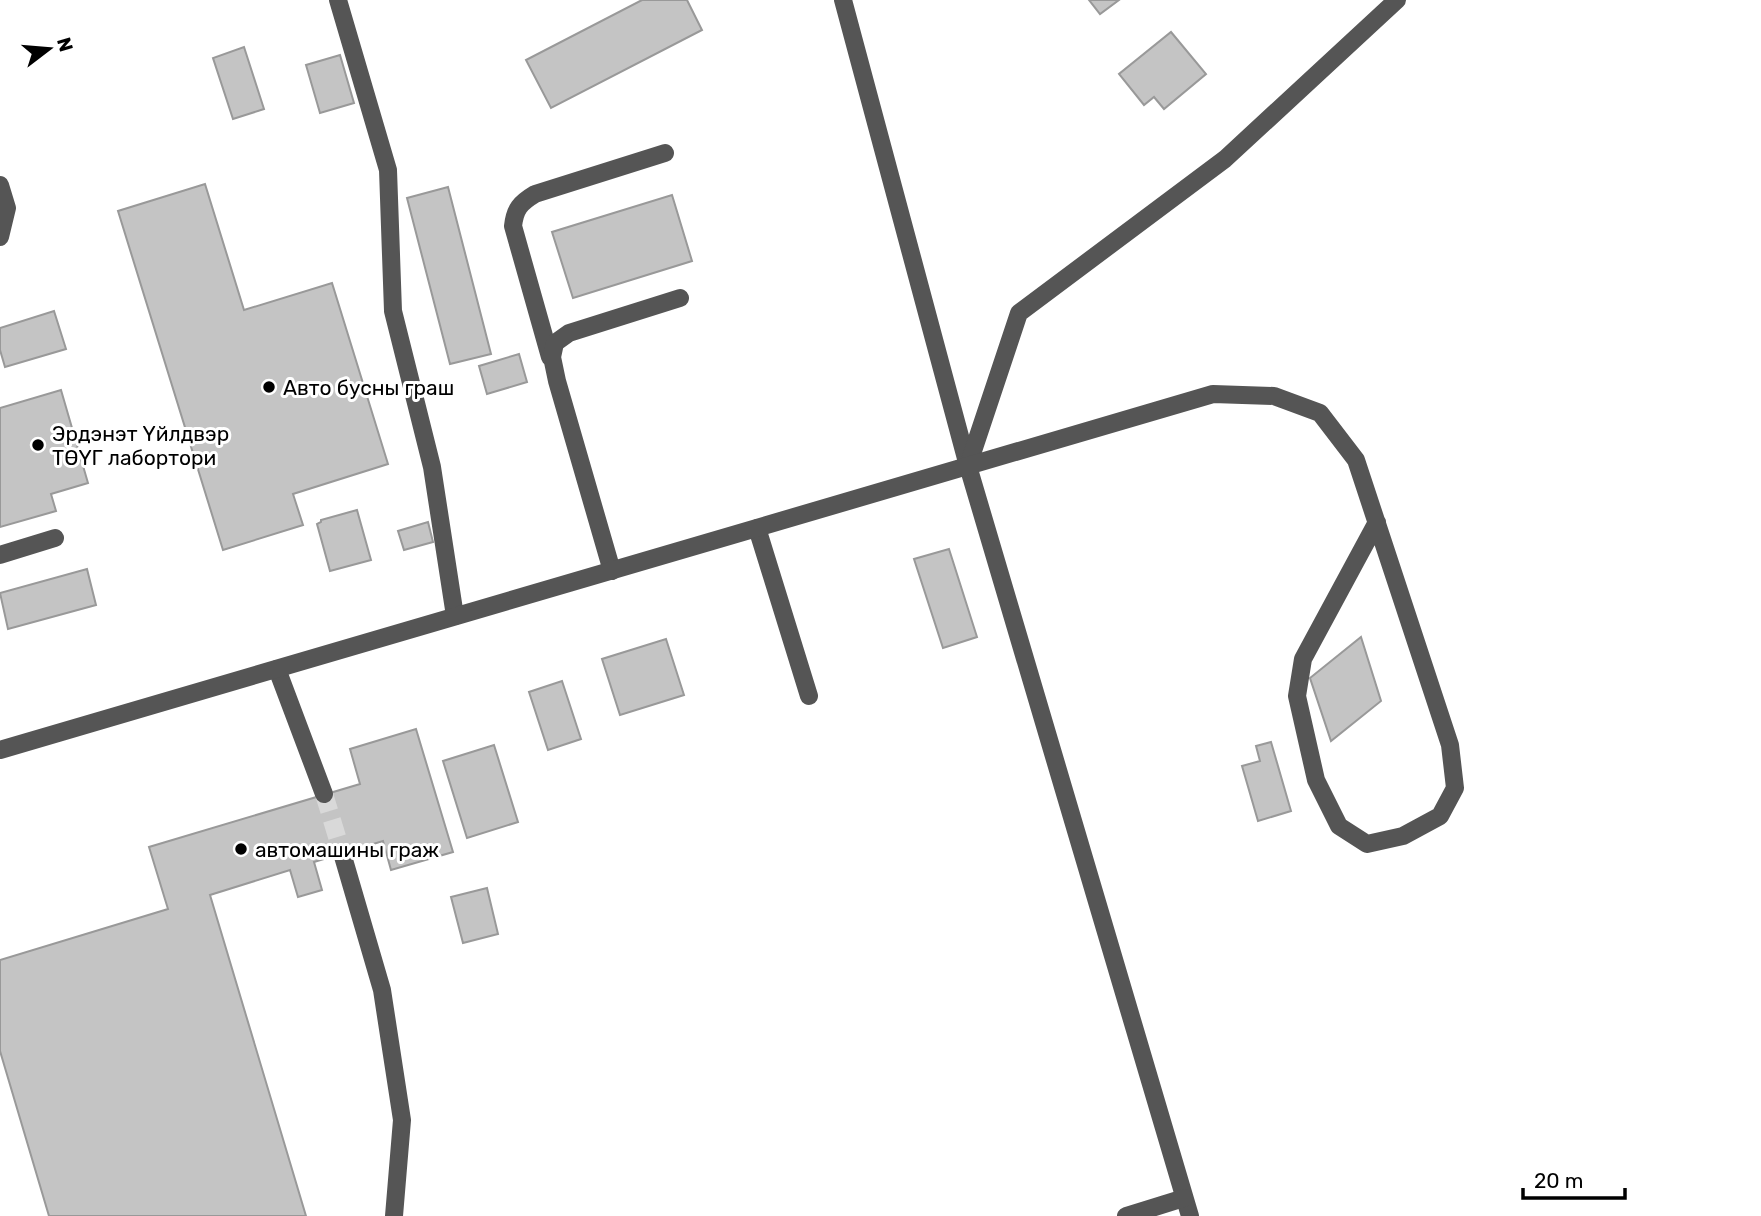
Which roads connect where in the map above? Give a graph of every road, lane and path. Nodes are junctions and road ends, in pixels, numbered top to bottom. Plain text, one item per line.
1 (338, 0) edge
2 (843, 0) edge
3 (1397, 0) edge
4 (665, 153) dead end
5 (0, 185) edge
6 (0, 237) edge
7 (680, 298) dead end
8 (557, 381) junction
9 (968, 466) junction
10 (1377, 522) junction
11 (757, 528) junction
12 (55, 538) dead end
13 (0, 555) edge
14 (612, 571) junction
15 (455, 616) junction
16 (277, 668) junction
17 (809, 696) dead end
18 (0, 750) edge
19 (324, 794) tunnel mouth
20 (342, 853) tunnel mouth
21 (1184, 1198) junction
22 (394, 1216) edge
23 (1126, 1216) edge
24 (1190, 1216) edge

1 - 15 street
2 - 9 street
3 - 9 street
4 - 8 street
5 - 6 street
7 - 8 street
8 - 14 street
9 - 10 street
9 - 11 street
9 - 21 street
10 - 10 street
11 - 14 street
11 - 17 street
12 - 13 street
14 - 15 street
15 - 16 street
16 - 18 street
16 - 19 street
20 - 22 street
21 - 23 street
21 - 24 street

